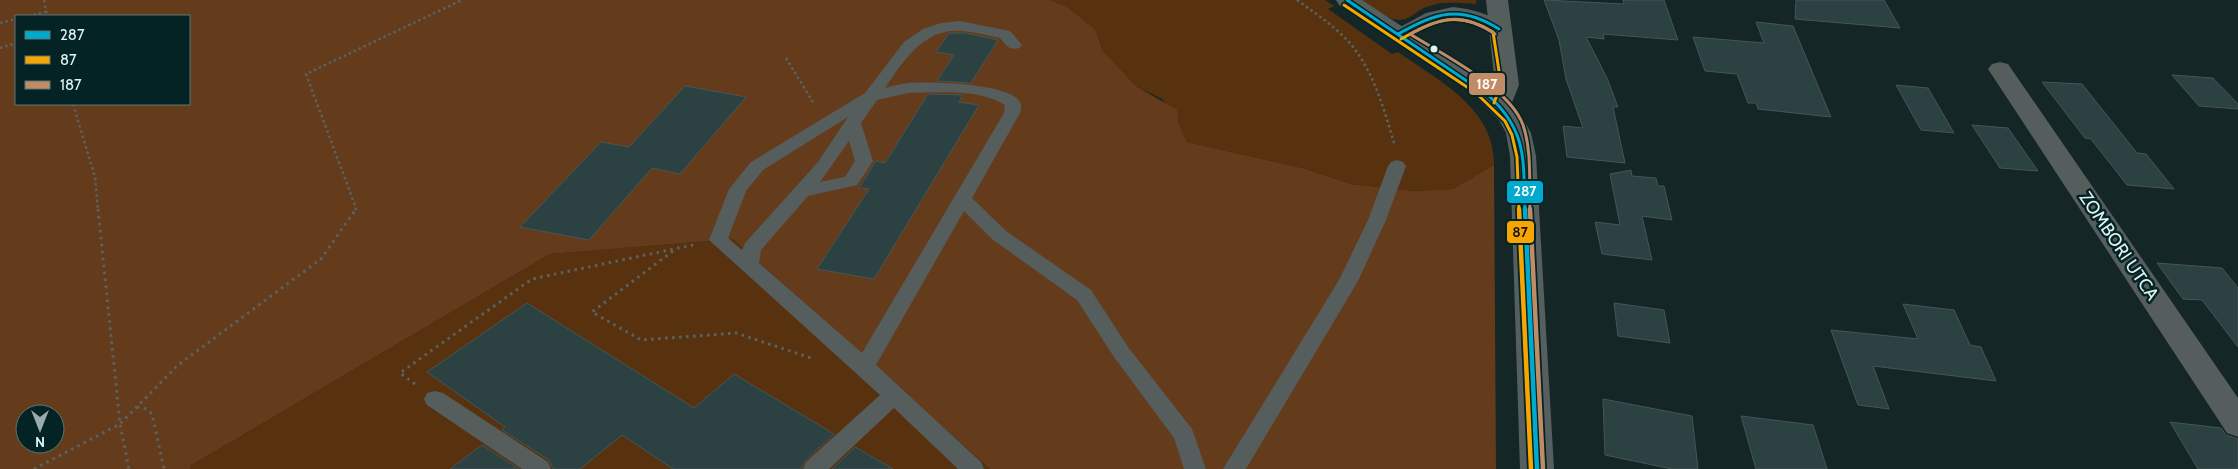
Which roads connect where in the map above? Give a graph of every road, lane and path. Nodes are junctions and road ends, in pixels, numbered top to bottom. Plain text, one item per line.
1 (44, 0) edge
2 (462, 0) edge
3 (1297, 0) edge
4 (1347, 0) edge
5 (1497, 0) edge
6 (45, 12) junction
7 (32, 15) edge
8 (46, 15) edge
9 (15, 19) edge
10 (0, 23) edge
11 (1499, 30) junction
12 (1398, 34) junction
13 (15, 43) edge
14 (1014, 46) dead end
15 (0, 48) edge
16 (786, 58) dead end
17 (2000, 69) dead end
18 (873, 95) junction
19 (73, 105) edge
20 (1500, 106) junction
21 (853, 124) junction
22 (823, 126) junction
23 (1397, 166) joint
24 (802, 191) junction
25 (962, 198) junction
26 (718, 240) junction
27 (675, 249) junction
28 (749, 265) junction
29 (858, 362) junction
30 (894, 395) junction
31 (435, 398) joint
32 (137, 407) junction
33 (120, 424) junction
34 (2238, 424) edge
35 (34, 469) edge
36 (129, 469) edge
37 (164, 469) edge
38 (540, 469) edge
39 (814, 469) edge
40 (973, 469) edge
41 (1195, 469) edge
42 (1234, 469) edge
43 (1536, 469) edge

1 - 6 path
2 - 32 path
3 - 23 path
4 - 12 street
5 - 11 street
6 - 7 path
6 - 8 path
9 - 10 path
11 - 12 lane
11 - 20 street
12 - 20 street
13 - 15 path
14 - 18 lane
16 - 22 path
17 - 34 street, ZOMBORI UTCA
18 - 21 lane
18 - 22 lane
18 - 25 lane
19 - 33 path
20 - 43 street
21 - 24 lane
21 - 24 lane
22 - 26 lane
23 - 42 lane
24 - 28 lane
25 - 29 lane
25 - 41 lane
26 - 27 path
26 - 28 lane
27 - 29 path
27 - 31 path
28 - 29 lane
29 - 30 lane
30 - 39 lane
30 - 40 lane
31 - 38 lane
32 - 33 path
32 - 37 path
33 - 35 path
33 - 36 path

